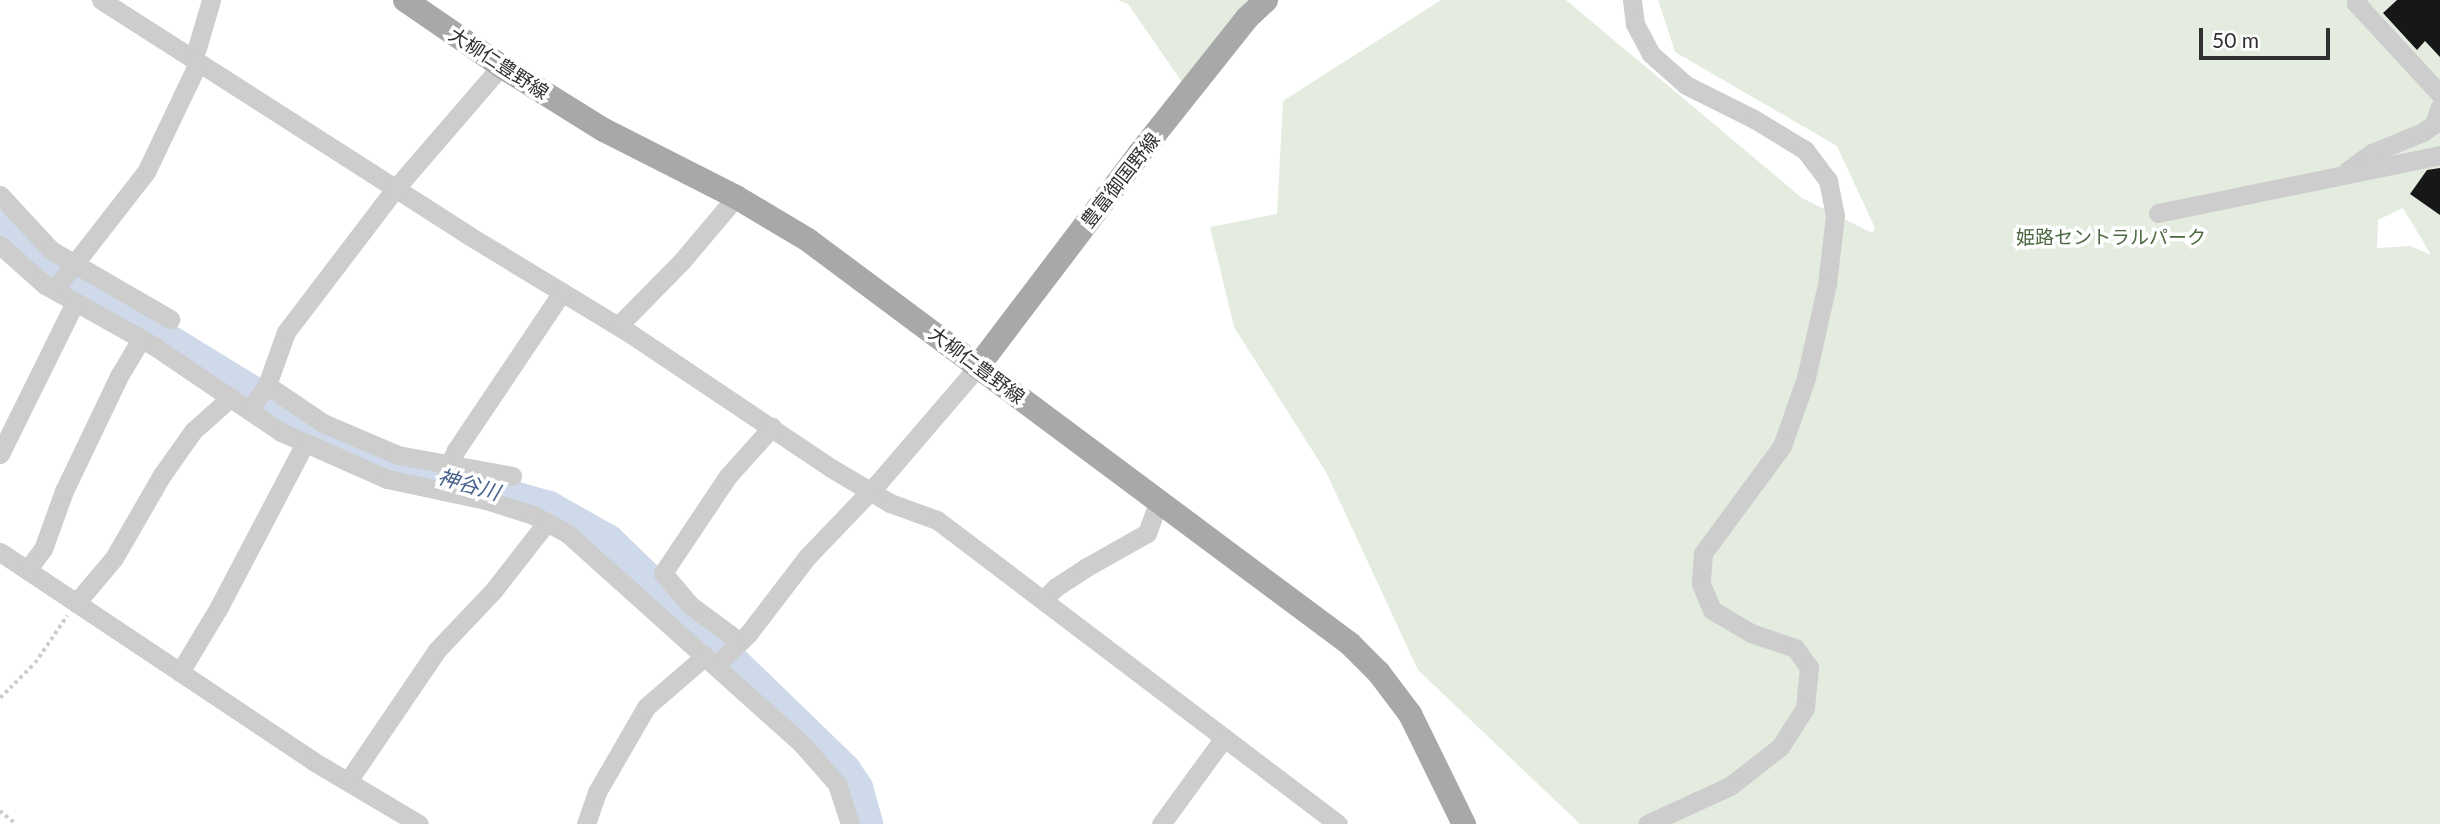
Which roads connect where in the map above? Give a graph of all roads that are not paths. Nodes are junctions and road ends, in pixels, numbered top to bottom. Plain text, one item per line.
1 (101, 0) edge
2 (211, 0) edge
3 (405, 0) edge
4 (1266, 0) edge
5 (1632, 0) edge
6 (2358, 0) edge
7 (194, 60) junction
8 (500, 66) junction
9 (2440, 94) edge
10 (2440, 107) edge
11 (2440, 155) edge
12 (2340, 175) junction
13 (395, 189) junction
14 (0, 195) edge
15 (736, 197) junction
16 (2158, 213) dead end
17 (0, 245) edge
18 (71, 266) junction
19 (56, 288) junction
20 (562, 292) junction
21 (75, 302) junction
22 (170, 319) dead end
23 (618, 326) junction
24 (141, 339) junction
25 (979, 365) junction
26 (231, 397) junction
27 (258, 398) junction
28 (772, 427) junction
29 (305, 443) junction
30 (0, 454) edge
31 (512, 476) dead end
32 (446, 478) junction
33 (870, 491) junction
34 (1158, 503) junction
35 (547, 522) junction
36 (0, 552) edge
37 (27, 570) junction
38 (1043, 600) junction
39 (76, 603) junction
40 (737, 643) junction
41 (714, 661) junction
42 (180, 672) junction
43 (1224, 738) junction
44 (348, 781) junction
45 (419, 824) edge
46 (586, 824) edge
47 (850, 824) edge
48 (1161, 824) edge
49 (1338, 824) edge
50 (1464, 824) edge
51 (1647, 824) edge

1 - 7 street
2 - 7 street
3 - 8 main road, 大柳仁豊野線
4 - 25 main road, 豊富御国野線
5 - 51 street
6 - 9 street
7 - 13 street
7 - 18 street
8 - 13 street
8 - 15 main road, 大柳仁豊野線
10 - 12 street
11 - 12 street
12 - 16 street
13 - 20 street
13 - 27 street
14 - 18 street
15 - 23 street
15 - 25 main road, 大柳仁豊野線
17 - 19 street
18 - 19 street
18 - 22 street
19 - 21 street
20 - 23 street
20 - 32 street
21 - 24 street
21 - 30 street
23 - 28 street
24 - 26 street
24 - 37 street
25 - 33 street
25 - 34 main road, 大柳仁豊野線
26 - 27 street
26 - 39 street
27 - 29 street
27 - 32 street
28 - 33 street
28 - 40 street
29 - 32 street
29 - 42 street
31 - 32 street
32 - 35 street
33 - 38 street
33 - 40 street
34 - 38 street
34 - 50 main road, 大柳仁豊野線
35 - 41 street
35 - 44 street
36 - 37 street
37 - 39 street
38 - 43 street
39 - 42 street
40 - 41 street
41 - 46 street
41 - 47 street
42 - 44 street
43 - 48 street
43 - 49 street
44 - 45 street

